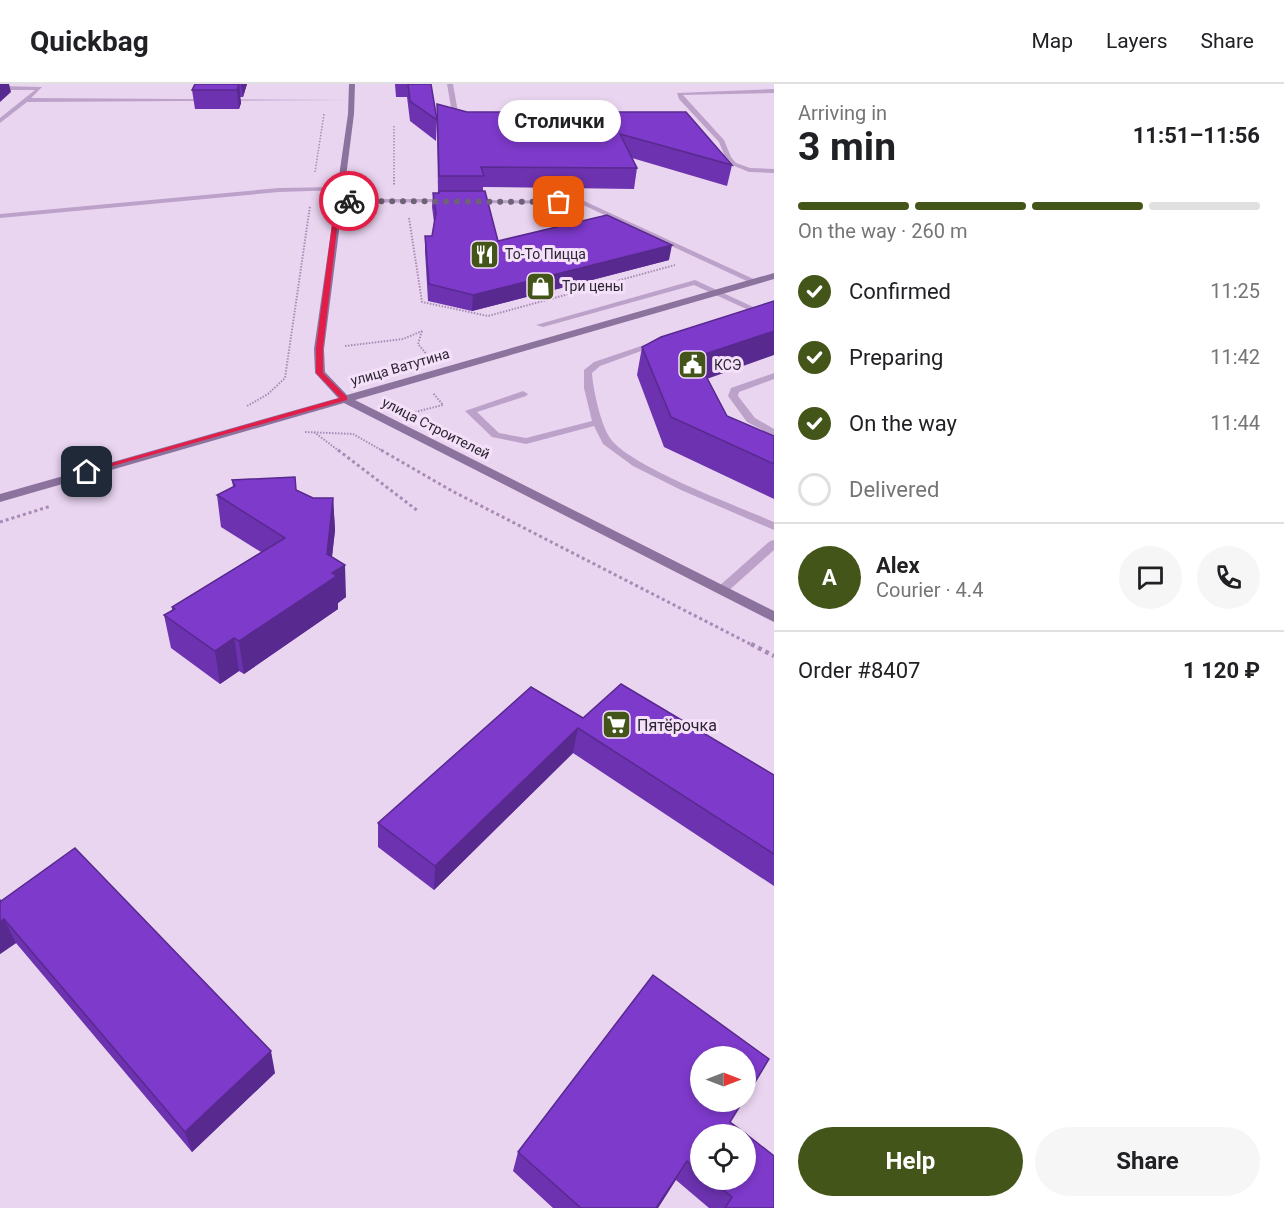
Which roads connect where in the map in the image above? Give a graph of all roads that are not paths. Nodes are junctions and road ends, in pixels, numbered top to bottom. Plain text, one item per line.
1 (352, 84) edge
2 (450, 84) edge
3 (0, 88) edge
4 (774, 91) edge
5 (26, 99) junction
6 (351, 100) junction
7 (0, 112) edge
8 (10, 112) junction
9 (0, 121) edge
10 (475, 124) edge
11 (774, 171) edge
12 (339, 189) junction
13 (337, 201) junction
14 (455, 201) edge
15 (466, 202) edge
16 (0, 216) edge
17 (774, 276) edge
18 (754, 282) junction
19 (718, 293) junction
20 (748, 315) edge
21 (561, 336) junction
22 (672, 339) edge
23 (774, 376) edge
24 (523, 394) dead end
25 (345, 399) junction
26 (599, 422) junction
27 (774, 433) edge
28 (0, 498) edge
29 (774, 526) edge
30 (774, 543) edge
31 (722, 590) junction
32 (774, 617) edge

1 - 6 main road, улица Строителей
2 - 10 lane
3 - 5 lane
4 - 11 lane
5 - 6 lane
5 - 8 lane
6 - 12 main road, улица Строителей
7 - 8 lane
8 - 9 lane
12 - 13 main road, улица Строителей
12 - 16 lane
13 - 14 lane
13 - 25 main road, улица Строителей
15 - 18 lane
17 - 18 main road, улица Ватутина
18 - 19 main road, улица Ватутина
19 - 20 lane
19 - 21 main road, улица Ватутина
19 - 21 lane
21 - 25 main road, улица Ватутина
22 - 26 lane
23 - 27 lane
24 - 26 lane
25 - 28 main road, улица Ватутина
25 - 31 main road, улица Строителей
26 - 29 lane
30 - 31 lane
31 - 32 main road, улица Строителей

